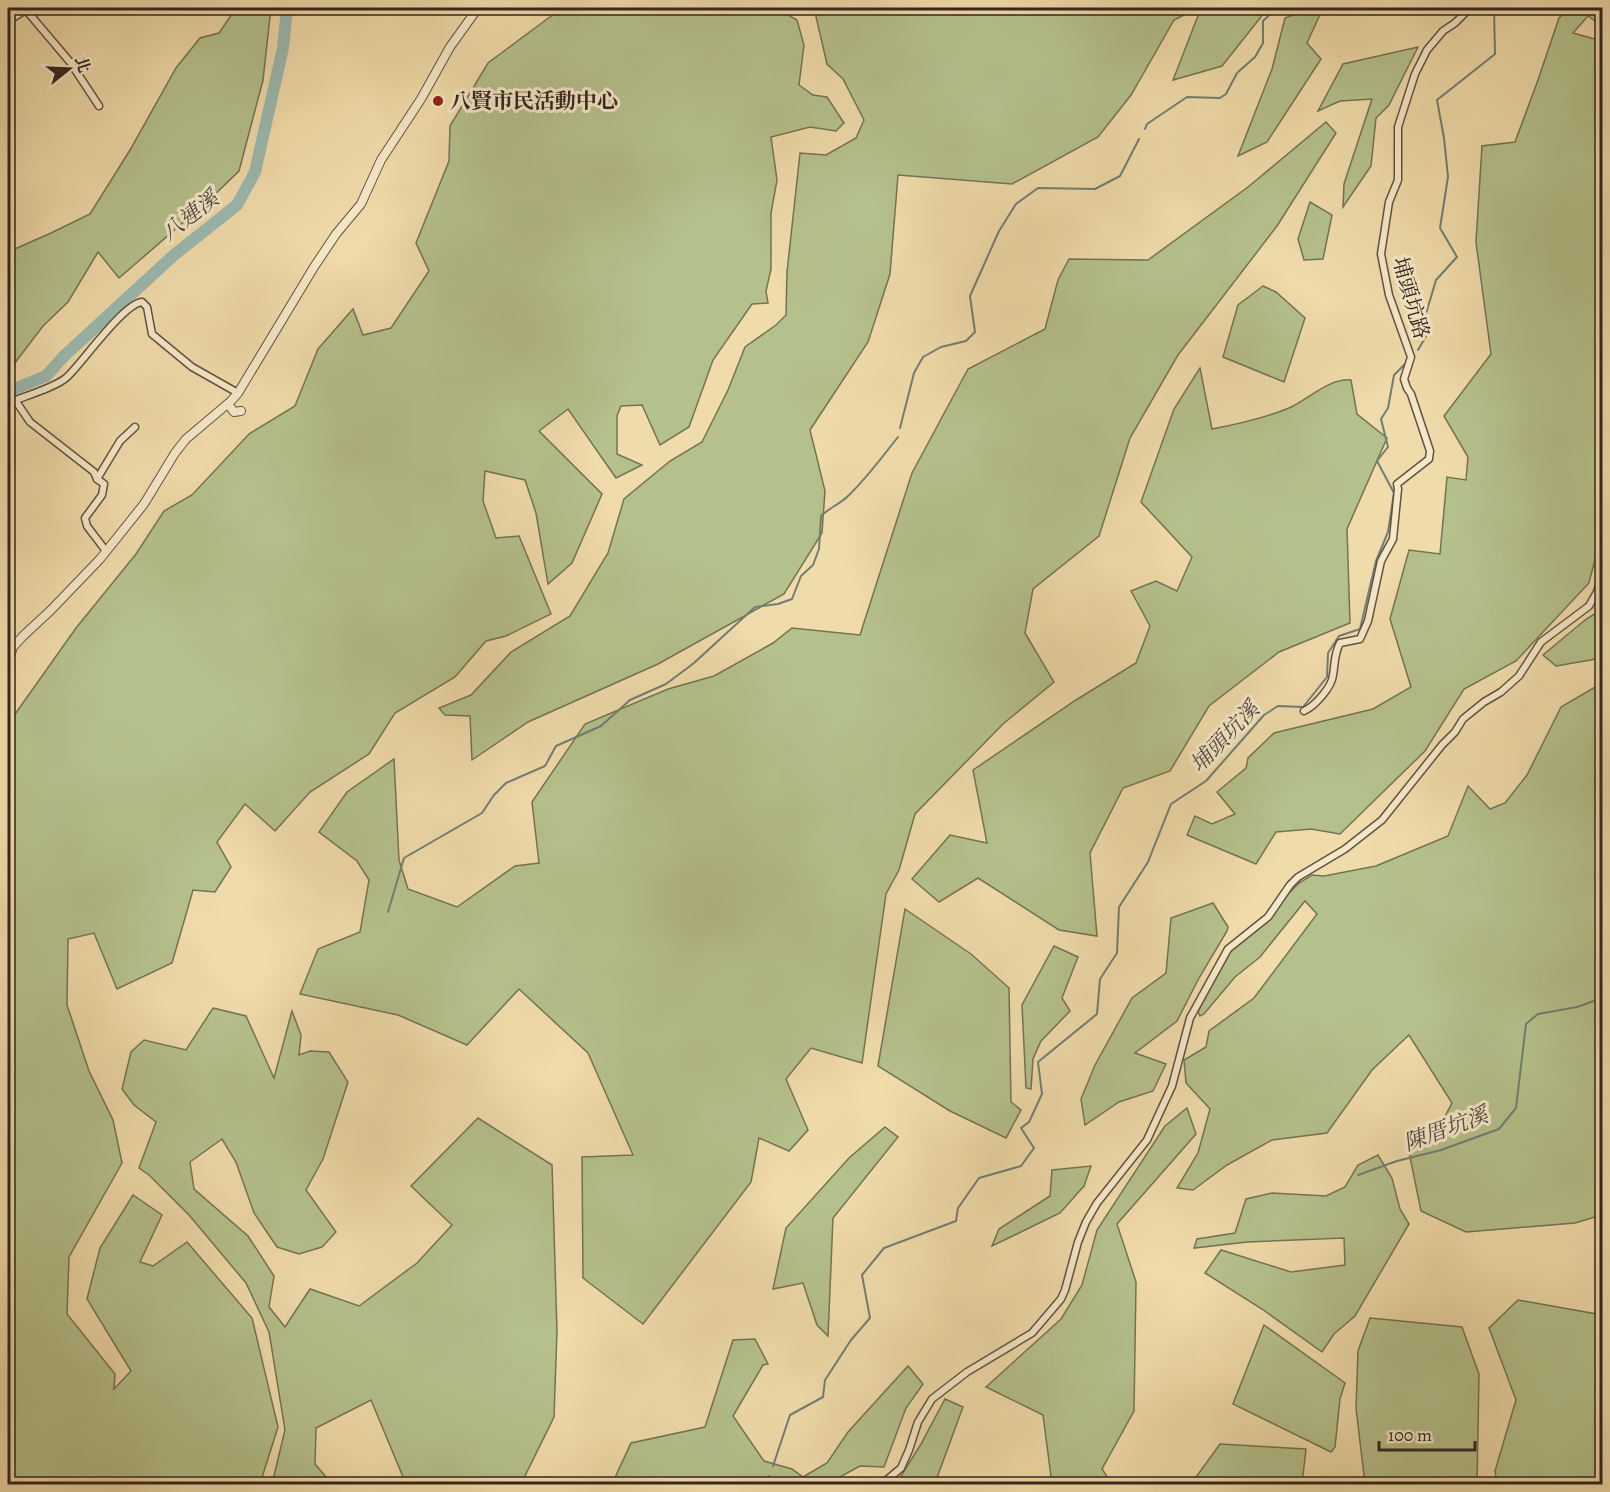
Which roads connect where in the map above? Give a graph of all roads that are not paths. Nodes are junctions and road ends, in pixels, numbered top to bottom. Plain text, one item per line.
1 (478, 8) edge
2 (1470, 8) edge
3 (27, 9) edge
4 (8, 21) edge
5 (99, 106) dead end
6 (8, 393) edge
7 (238, 393) junction
8 (15, 400) junction
9 (8, 403) edge
10 (228, 404) junction
11 (242, 411) dead end
12 (135, 427) dead end
13 (97, 479) junction
14 (1602, 546) edge
15 (106, 551) junction
16 (8, 662) edge
17 (1304, 711) dead end
18 (882, 1485) edge

1 - 7 street
2 - 17 street, 埔頭坑路
3 - 4 street
3 - 5 street
6 - 8 street
7 - 8 street
7 - 10 street
8 - 9 street
8 - 13 street
10 - 11 street
10 - 15 street
12 - 13 street
13 - 15 street
14 - 18 street
15 - 16 street

